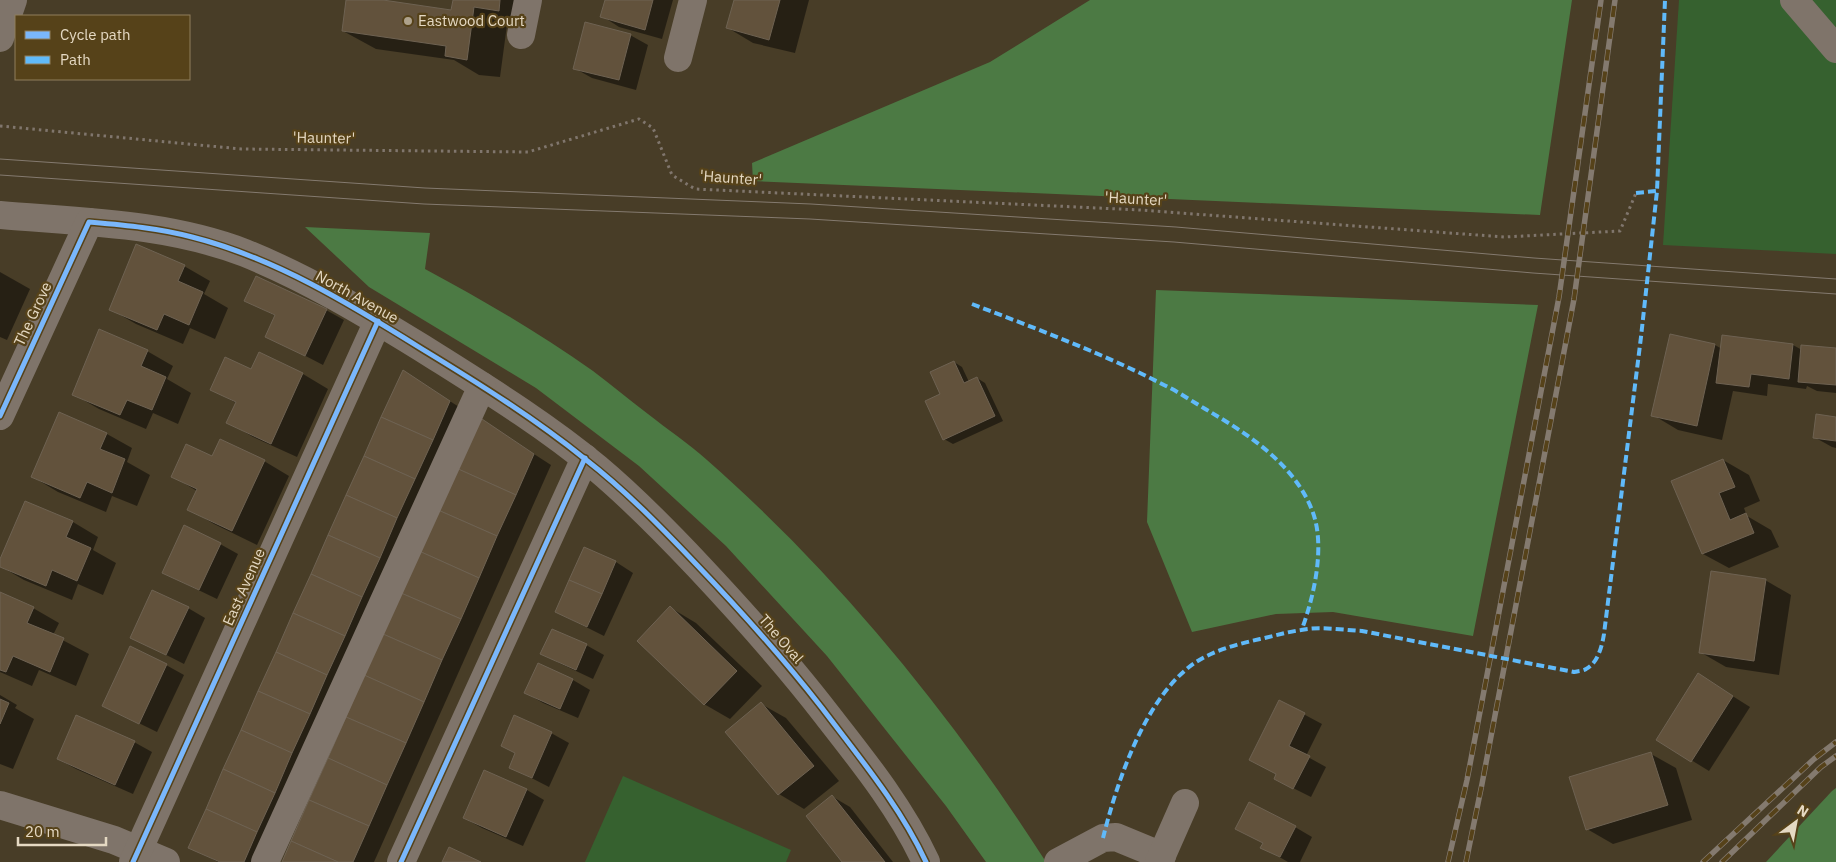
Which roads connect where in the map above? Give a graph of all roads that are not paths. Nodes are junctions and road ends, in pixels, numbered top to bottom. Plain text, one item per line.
1 (13, 0) edge
2 (528, 0) edge
3 (693, 0) edge
4 (1794, 0) edge
5 (521, 35) dead end
6 (0, 38) edge
7 (1836, 49) edge
8 (678, 58) dead end
9 (0, 215) edge
10 (89, 222) junction
11 (378, 322) junction
12 (482, 386) junction
13 (0, 416) edge
14 (585, 458) junction
15 (1184, 803) dead end
16 (0, 806) edge
17 (136, 856) edge
18 (1064, 859) edge
19 (1161, 859) edge
20 (166, 862) edge
21 (265, 862) edge
22 (401, 862) edge
23 (926, 862) edge

1 - 6 street
2 - 5 street
3 - 8 street
4 - 7 street
9 - 10 street, North Avenue
10 - 11 street, North Avenue
10 - 13 street, The Grove
11 - 12 street, North Avenue
11 - 17 street, East Avenue
12 - 14 street, North Avenue
12 - 21 street
14 - 22 street
14 - 23 street, The Oval
15 - 19 street
16 - 17 street
17 - 20 street
18 - 19 street

